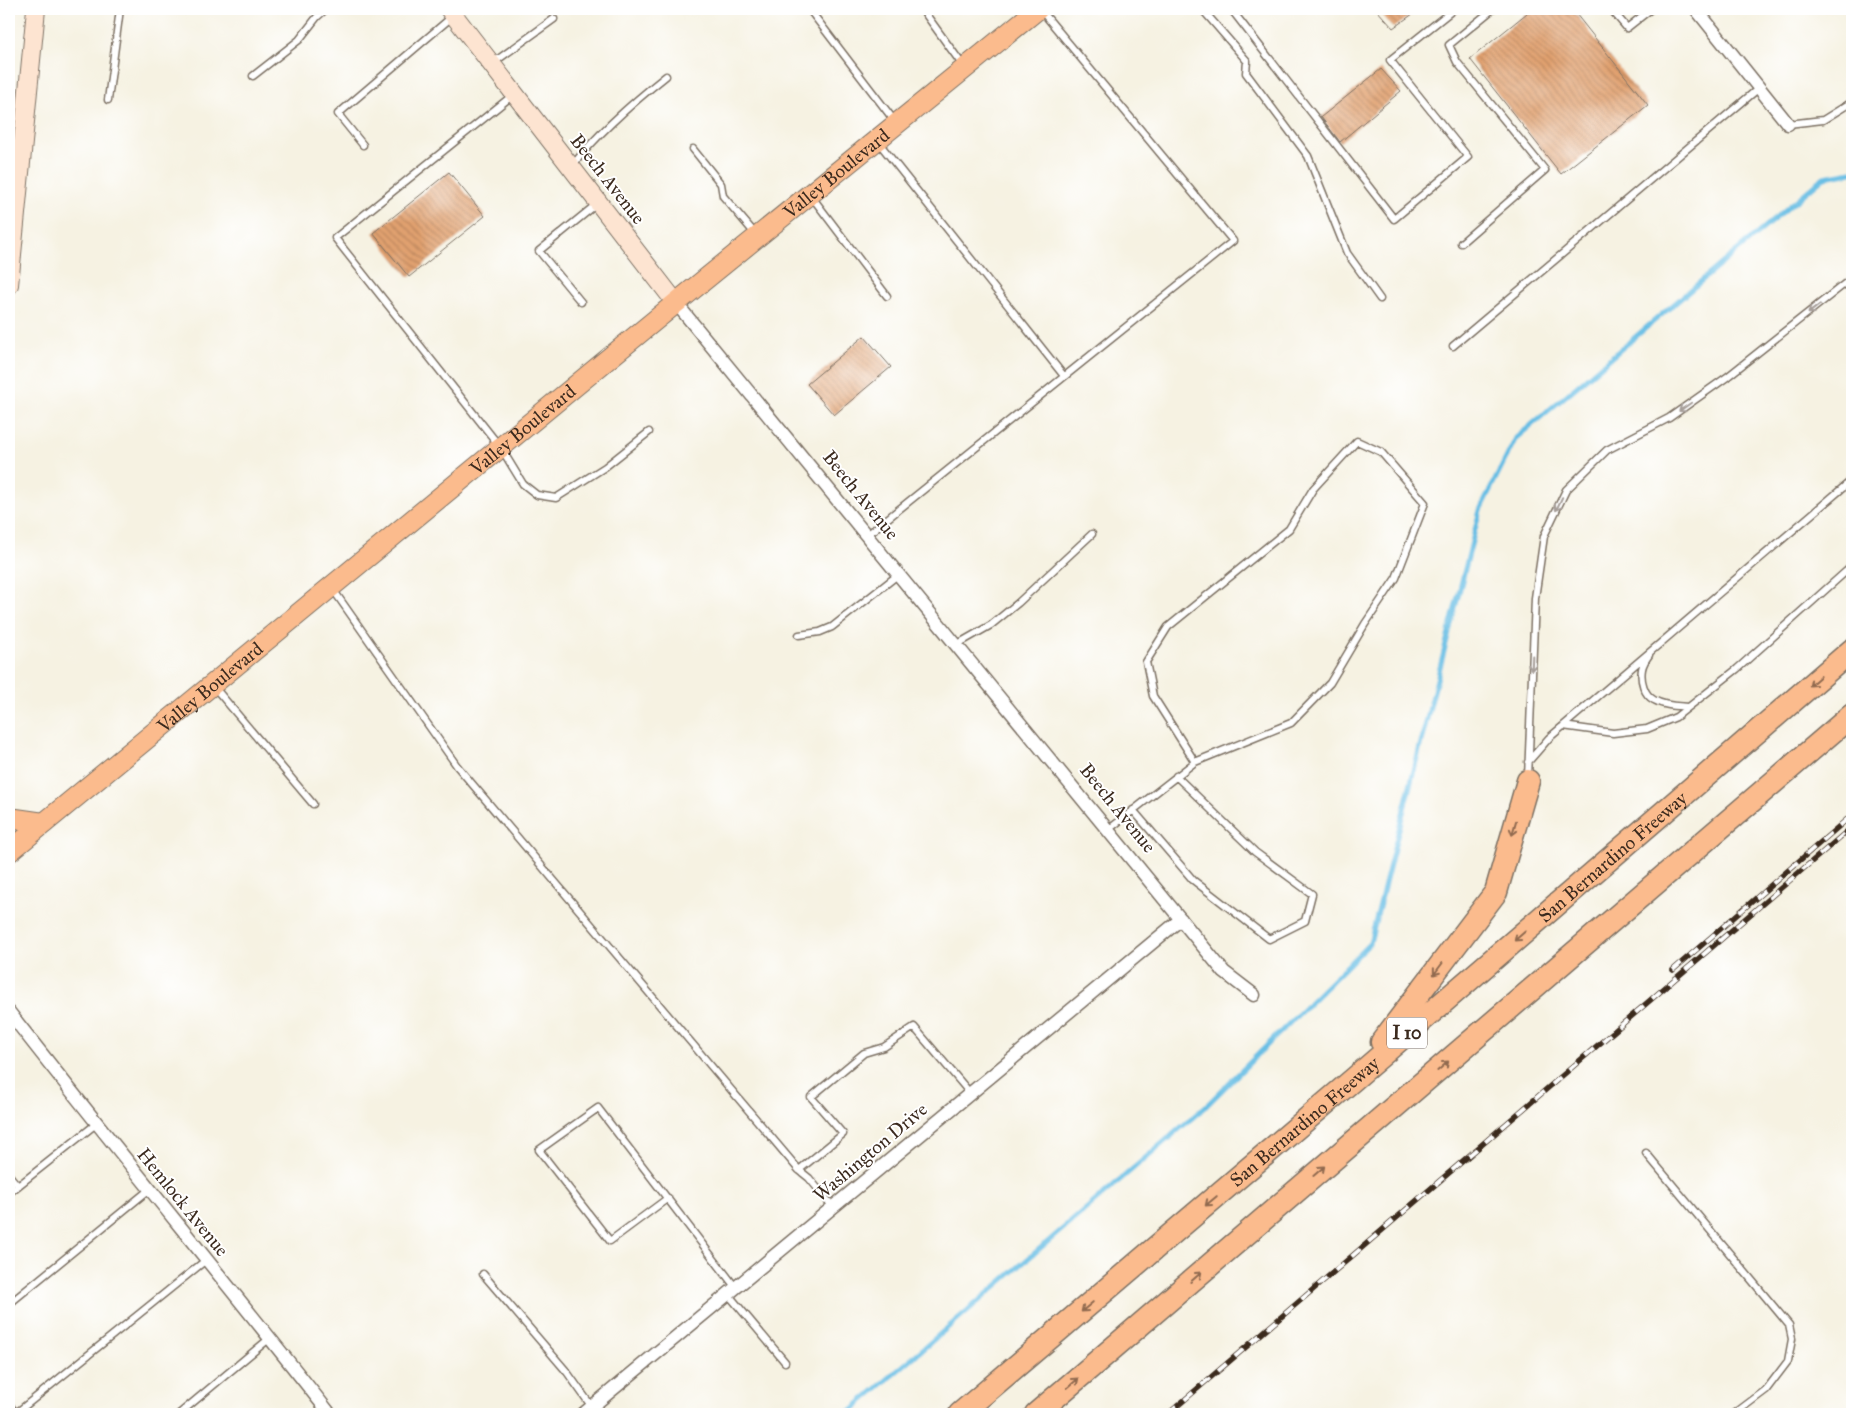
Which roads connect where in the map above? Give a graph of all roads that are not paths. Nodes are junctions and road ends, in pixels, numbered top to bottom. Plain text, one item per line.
1 (36, 9) edge
2 (120, 9) edge
3 (326, 9) edge
4 (809, 9) edge
5 (922, 9) edge
6 (1039, 9) edge
7 (1202, 9) edge
8 (1231, 9) edge
9 (1454, 9) edge
10 (1494, 9) edge
11 (1611, 9) edge
12 (1651, 9) edge
13 (1696, 9) edge
14 (452, 12) edge
15 (554, 19) dead end
16 (492, 64) junction
17 (965, 68) junction
18 (253, 76) dead end
19 (666, 76) dead end
20 (1759, 88) junction
21 (515, 93) junction
22 (108, 100) dead end
23 (1852, 102) edge
24 (897, 124) junction
25 (1788, 124) joint
26 (876, 140) junction
27 (363, 145) dead end
28 (693, 149) dead end
29 (572, 167) junction
30 (810, 194) junction
31 (599, 202) junction
32 (758, 236) junction
33 (1461, 242) dead end
34 (10, 252) edge
35 (1852, 278) edge
36 (9, 285) edge
37 (887, 296) dead end
38 (1380, 299) dead end
39 (581, 302) dead end
40 (676, 302) junction
41 (1453, 346) dead end
42 (1064, 376) junction
43 (649, 432) dead end
44 (502, 448) junction
45 (1852, 480) edge
46 (1092, 534) dead end
47 (867, 535) junction
48 (1852, 566) edge
49 (899, 574) junction
50 (331, 587) junction
51 (798, 635) dead end
52 (956, 645) junction
53 (1652, 650) junction
54 (1852, 650) edge
55 (212, 685) junction
56 (1688, 707) junction
57 (1852, 715) edge
58 (1562, 726) junction
59 (1195, 762) junction
60 (1528, 772) junction
61 (1176, 776) junction
62 (313, 804) dead end
63 (1133, 810) junction
64 (9, 818) edge
65 (44, 823) junction
66 (1108, 830) junction
67 (9, 852) edge
68 (1181, 919) junction
69 (1254, 996) dead end
70 (9, 1012) edge
71 (1354, 1079) junction
72 (970, 1093) junction
73 (96, 1124) junction
74 (1646, 1153) dead end
75 (800, 1170) junction
76 (9, 1174) edge
77 (18, 1186) junction
78 (150, 1189) junction
79 (9, 1193) edge
80 (668, 1198) junction
81 (833, 1207) junction
82 (206, 1260) junction
83 (483, 1274) dead end
84 (732, 1291) junction
85 (9, 1304) edge
86 (270, 1338) junction
87 (785, 1362) dead end
88 (9, 1404) edge
89 (588, 1411) edge
90 (14, 1414) edge
91 (180, 1414) edge
92 (330, 1414) edge
93 (960, 1414) edge
94 (1036, 1414) edge
95 (1734, 1414) edge

1 - 34 main road
2 - 22 lane
3 - 18 lane
4 - 24 lane
5 - 17 lane
6 - 17 main road, Valley Boulevard
6 - 42 lane
7 - 38 lane
8 - 9 lane
10 - 33 lane
11 - 12 lane
13 - 20 street
14 - 16 main road, Beech Avenue
14 - 27 lane
15 - 16 lane
16 - 21 main road, Beech Avenue
17 - 24 main road, Valley Boulevard
19 - 29 lane
20 - 25 street
20 - 41 lane
21 - 29 main road, Beech Avenue
21 - 44 lane
23 - 25 lane
24 - 26 main road, Valley Boulevard
26 - 30 main road, Valley Boulevard
26 - 42 lane
28 - 32 lane
29 - 31 main road, Beech Avenue
30 - 32 main road, Valley Boulevard
30 - 37 lane
31 - 39 lane
31 - 40 main road, Beech Avenue
32 - 40 main road, Valley Boulevard
34 - 36 main road
35 -> 60 lane
40 - 44 main road, Valley Boulevard
40 - 47 street, Beech Avenue
42 - 47 lane
43 - 44 lane
44 - 50 main road, Valley Boulevard
45 - 53 lane
46 - 52 lane
47 - 49 street, Beech Avenue
48 - 56 lane
49 - 51 lane
49 - 52 street, Beech Avenue
50 - 55 main road, Valley Boulevard
50 - 75 lane
52 - 66 street, Beech Avenue
53 - 56 lane
53 - 58 lane
54 -> 71 highway, San Bernardino Freeway / I 10
55 - 62 lane
55 - 65 main road, Valley Boulevard
56 - 58 lane
94 -> 57 highway, I 10
58 - 60 lane
59 - 59 lane
59 - 61 lane
60 -> 71 highway
61 - 63 lane
61 - 63 lane
63 - 66 lane
64 - 65 main road
65 - 67 main road, Valley Boulevard
66 - 68 street, Beech Avenue
68 - 69 street, Beech Avenue
68 - 72 street, Washington Drive
70 - 73 street, Hemlock Avenue
71 -> 93 highway, San Bernardino Freeway / I 10
72 - 75 lane
72 - 81 street, Washington Drive
73 - 77 lane
73 - 78 street, Hemlock Avenue
74 - 95 lane
75 - 81 lane
76 - 77 lane
77 - 79 lane
78 - 82 street, Hemlock Avenue
78 - 85 lane
80 - 80 lane
80 - 84 lane
81 - 84 street, Washington Drive
82 - 86 street, Hemlock Avenue
82 - 90 lane
83 - 89 lane
84 - 87 lane
84 - 89 street, Washington Drive
86 - 91 lane
86 - 92 street, Hemlock Avenue
88 - 90 lane

